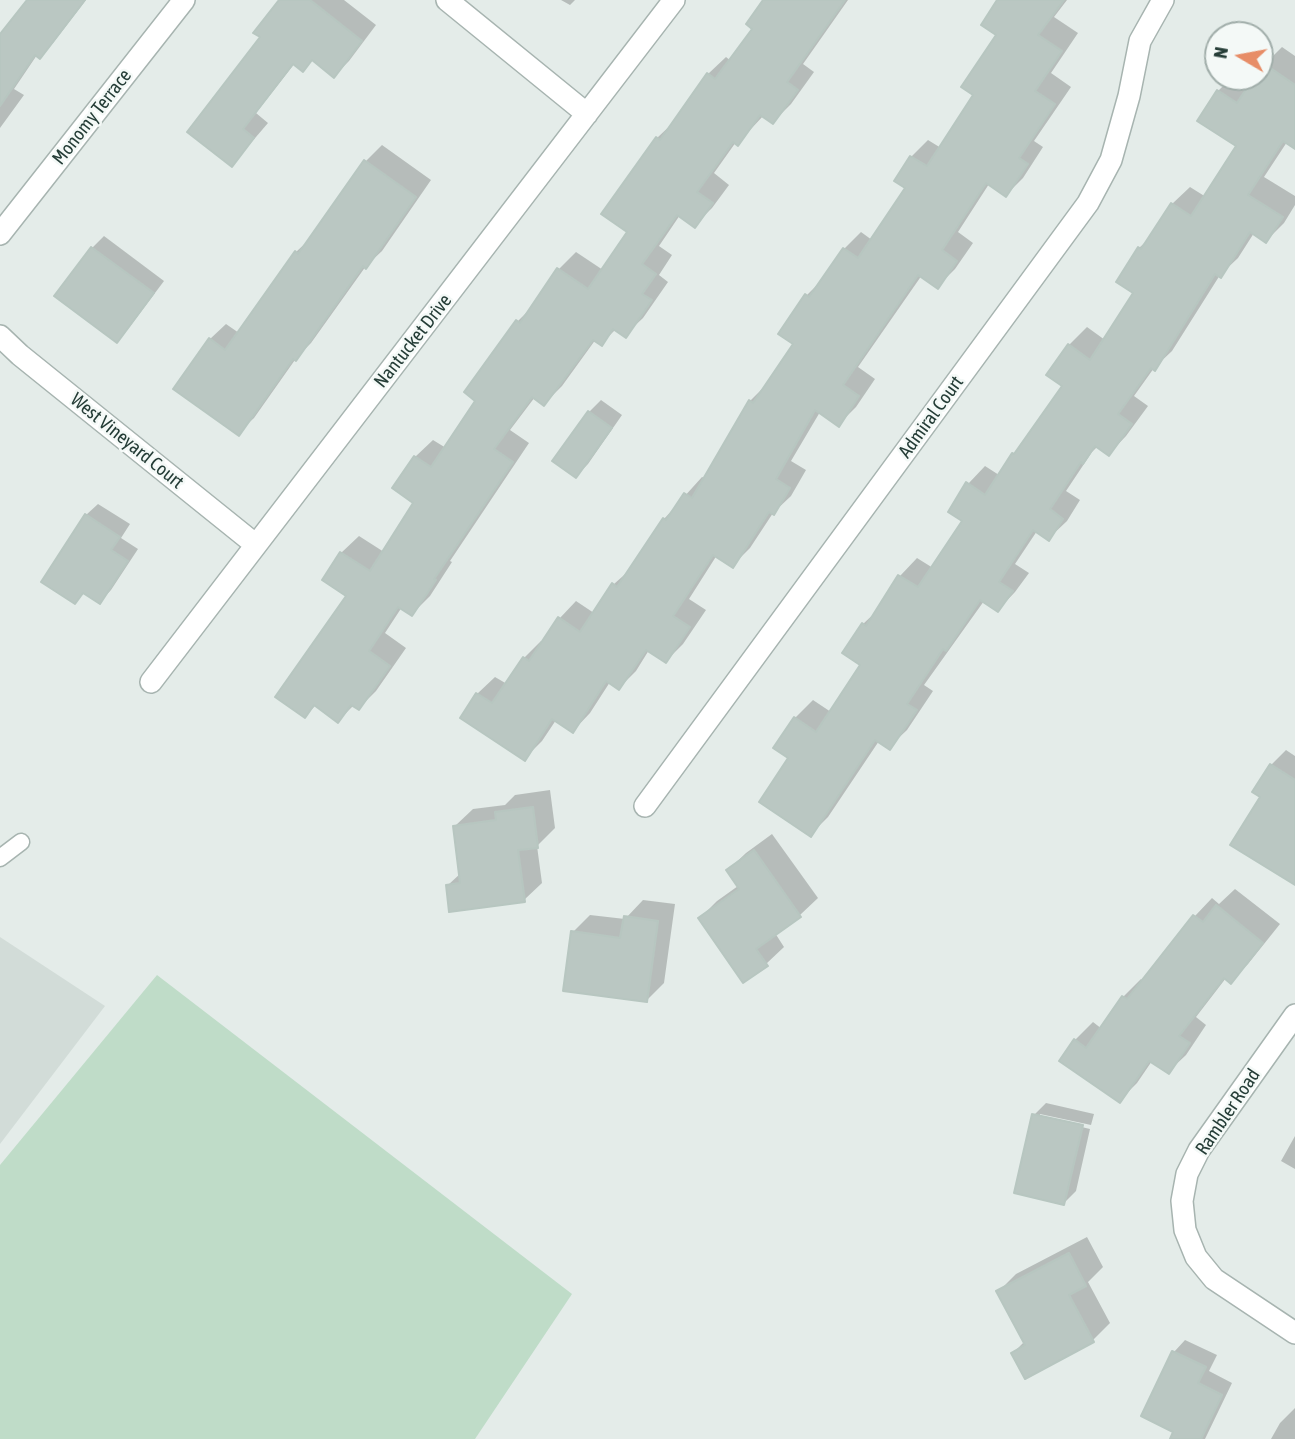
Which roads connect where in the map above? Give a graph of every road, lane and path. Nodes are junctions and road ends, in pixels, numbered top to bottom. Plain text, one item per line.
1 (184, 0) edge
2 (447, 0) edge
3 (674, 0) edge
4 (1163, 0) edge
5 (587, 114) junction
6 (0, 234) edge
7 (0, 336) edge
8 (256, 545) junction
9 (151, 682) dead end
10 (645, 806) dead end
11 (21, 842) dead end
12 (0, 858) edge
13 (1295, 1015) edge
14 (1295, 1334) edge

1 - 6 street, Monomy Terrace
2 - 5 street
3 - 5 street, Nantucket Drive
4 - 10 street, Admiral Court
5 - 8 street, Nantucket Drive
7 - 8 street, West Vineyard Court
8 - 9 street, Nantucket Drive
11 - 12 lane
13 - 14 street, Rambler Road

